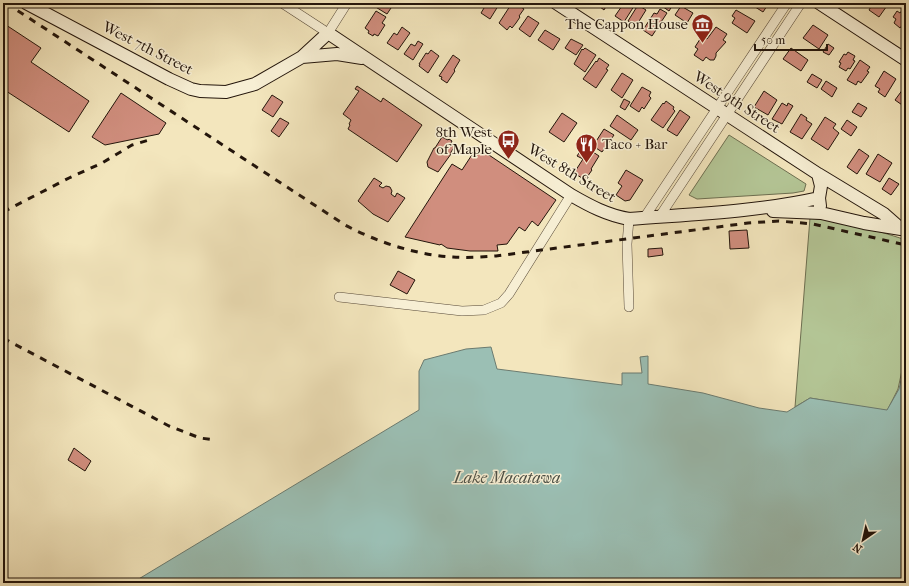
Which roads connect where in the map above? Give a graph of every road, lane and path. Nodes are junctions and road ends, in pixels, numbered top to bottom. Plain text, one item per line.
1 (26, 3) edge
2 (282, 3) edge
3 (347, 3) edge
4 (556, 3) edge
5 (787, 3) edge
6 (801, 3) edge
7 (819, 3) edge
8 (328, 33) junction
9 (302, 57) junction
10 (367, 59) junction
11 (906, 60) edge
12 (716, 108) junction
13 (727, 115) junction
14 (818, 174) junction
15 (571, 195) junction
16 (818, 198) junction
17 (746, 210) junction
18 (821, 213) junction
19 (660, 216) junction
20 (644, 218) junction
21 (629, 219) junction
22 (903, 229) edge
23 (339, 297) dead end
24 (629, 308) dead end

1 - 9 street, West 7th Street
2 - 8 street, West 8th Street
3 - 8 street
4 - 12 street, West 9th Street
5 - 12 street
6 - 13 street
7 - 11 street
8 - 9 street, West 7th Street
8 - 10 street, West 8th Street
9 - 10 street, West 7th Street
10 - 15 street, West 8th Street
12 - 13 street, West 9th Street
12 - 20 street
13 - 14 street, West 9th Street
13 - 19 street
14 - 16 street
14 - 22 street, West 9th Street
15 - 21 street, West 8th Street
15 - 23 street
16 - 17 street, West 8th Street
16 - 18 street
17 - 18 street, West 8th Street
17 - 19 street, West 8th Street
18 - 22 street, West 8th Street
19 - 20 street, West 8th Street
20 - 21 street, West 8th Street
21 - 24 street

